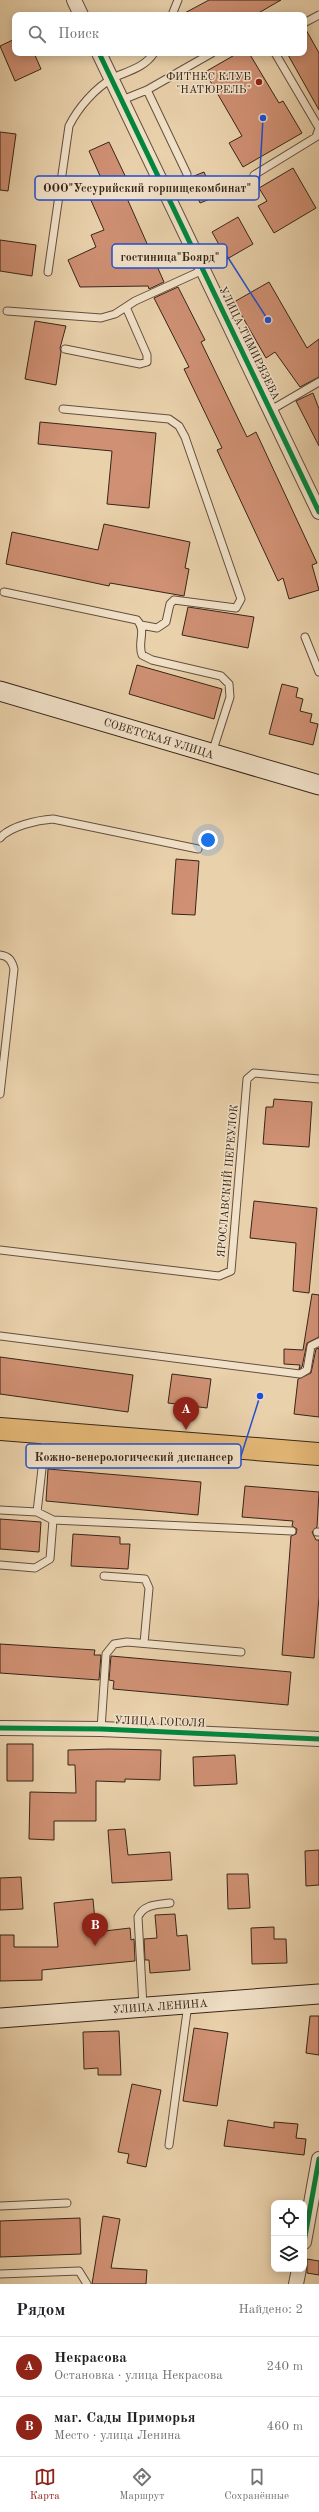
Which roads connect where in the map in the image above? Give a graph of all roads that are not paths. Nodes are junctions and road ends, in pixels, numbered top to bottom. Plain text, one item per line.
1 (74, 0) edge
2 (178, 0) edge
3 (80, 12) edge
4 (173, 12) edge
5 (319, 15) edge
6 (307, 21) edge
7 (100, 56) edge
8 (152, 56) edge
9 (207, 56) edge
10 (277, 56) edge
11 (112, 79) junction
12 (147, 90) junction
13 (122, 100) junction
14 (187, 174) dead end
15 (254, 175) dead end
16 (203, 270) junction
17 (48, 272) dead end
18 (126, 307) junction
19 (7, 311) dead end
20 (65, 349) dead end
21 (319, 382) edge
22 (63, 408) dead end
23 (271, 410) junction
24 (319, 512) edge
25 (4, 592) dead end
26 (141, 625) junction
27 (305, 637) dead end
28 (319, 672) edge
29 (0, 691) edge
30 (212, 754) junction
31 (319, 785) edge
32 (0, 838) edge
33 (198, 849) dead end
34 (0, 955) edge
35 (319, 1079) edge
36 (0, 1094) edge
37 (0, 1250) edge
38 (0, 1336) edge
39 (319, 1342) edge
40 (0, 1429) edge
41 (46, 1433) junction
42 (319, 1454) edge
43 (0, 1510) edge
44 (37, 1512) junction
45 (53, 1520) junction
46 (292, 1531) dead end
47 (0, 1565) edge
48 (104, 1576) dead end
49 (144, 1643) junction
50 (241, 1652) dead end
51 (0, 1728) edge
52 (101, 1729) junction
53 (319, 1739) edge
54 (170, 1903) dead end
55 (319, 1994) edge
56 (188, 2004) junction
57 (143, 2008) junction
58 (0, 2018) edge
59 (169, 2145) dead end
60 (319, 2158) edge
61 (67, 2203) dead end
62 (0, 2206) edge
63 (305, 2236) edge
64 (298, 2272) edge
65 (0, 2274) edge
66 (87, 2284) edge
67 (296, 2284) edge

1 - 3 street
2 - 4 lane
5 - 6 lane
7 - 11 street, УЛИЦА ТИМИРЯЗЕВА
8 - 11 lane
9 - 12 lane
10 - 15 lane
11 - 13 street, УЛИЦА ТИМИРЯЗЕВА
11 - 17 lane
12 - 13 lane
12 - 14 lane
13 - 16 street, УЛИЦА ТИМИРЯЗЕВА
16 - 18 lane
16 - 23 street, УЛИЦА ТИМИРЯЗЕВА
18 - 19 lane
18 - 20 lane
21 - 23 lane
22 - 26 lane
23 - 24 street, УЛИЦА ТИМИРЯЗЕВА
25 - 26 lane
26 - 30 lane
27 - 28 lane
29 - 30 main road, СОВЕТСКАЯ УЛИЦА
30 - 31 main road, СОВЕТСКАЯ УЛИЦА
32 - 33 lane
34 - 36 lane
35 - 37 lane, ЯРОСЛАВСКИЙ ПЕРЕУЛОК
38 - 39 lane
40 - 41 main road
41 - 42 main road
41 - 44 lane
43 - 44 lane
44 - 45 lane
45 - 46 lane
45 - 47 lane
48 - 49 lane
49 - 50 lane
49 - 52 lane
51 - 52 street, УЛИЦА ГОГОЛЯ
52 - 53 street, УЛИЦА ГОГОЛЯ
54 - 57 lane
55 - 56 main road, УЛИЦА ЛЕНИНА
56 - 57 main road, УЛИЦА ЛЕНИНА
56 - 59 lane
57 - 58 main road, УЛИЦА ЛЕНИНА
60 - 63 street
61 - 62 lane
64 - 67 street
65 - 66 lane

